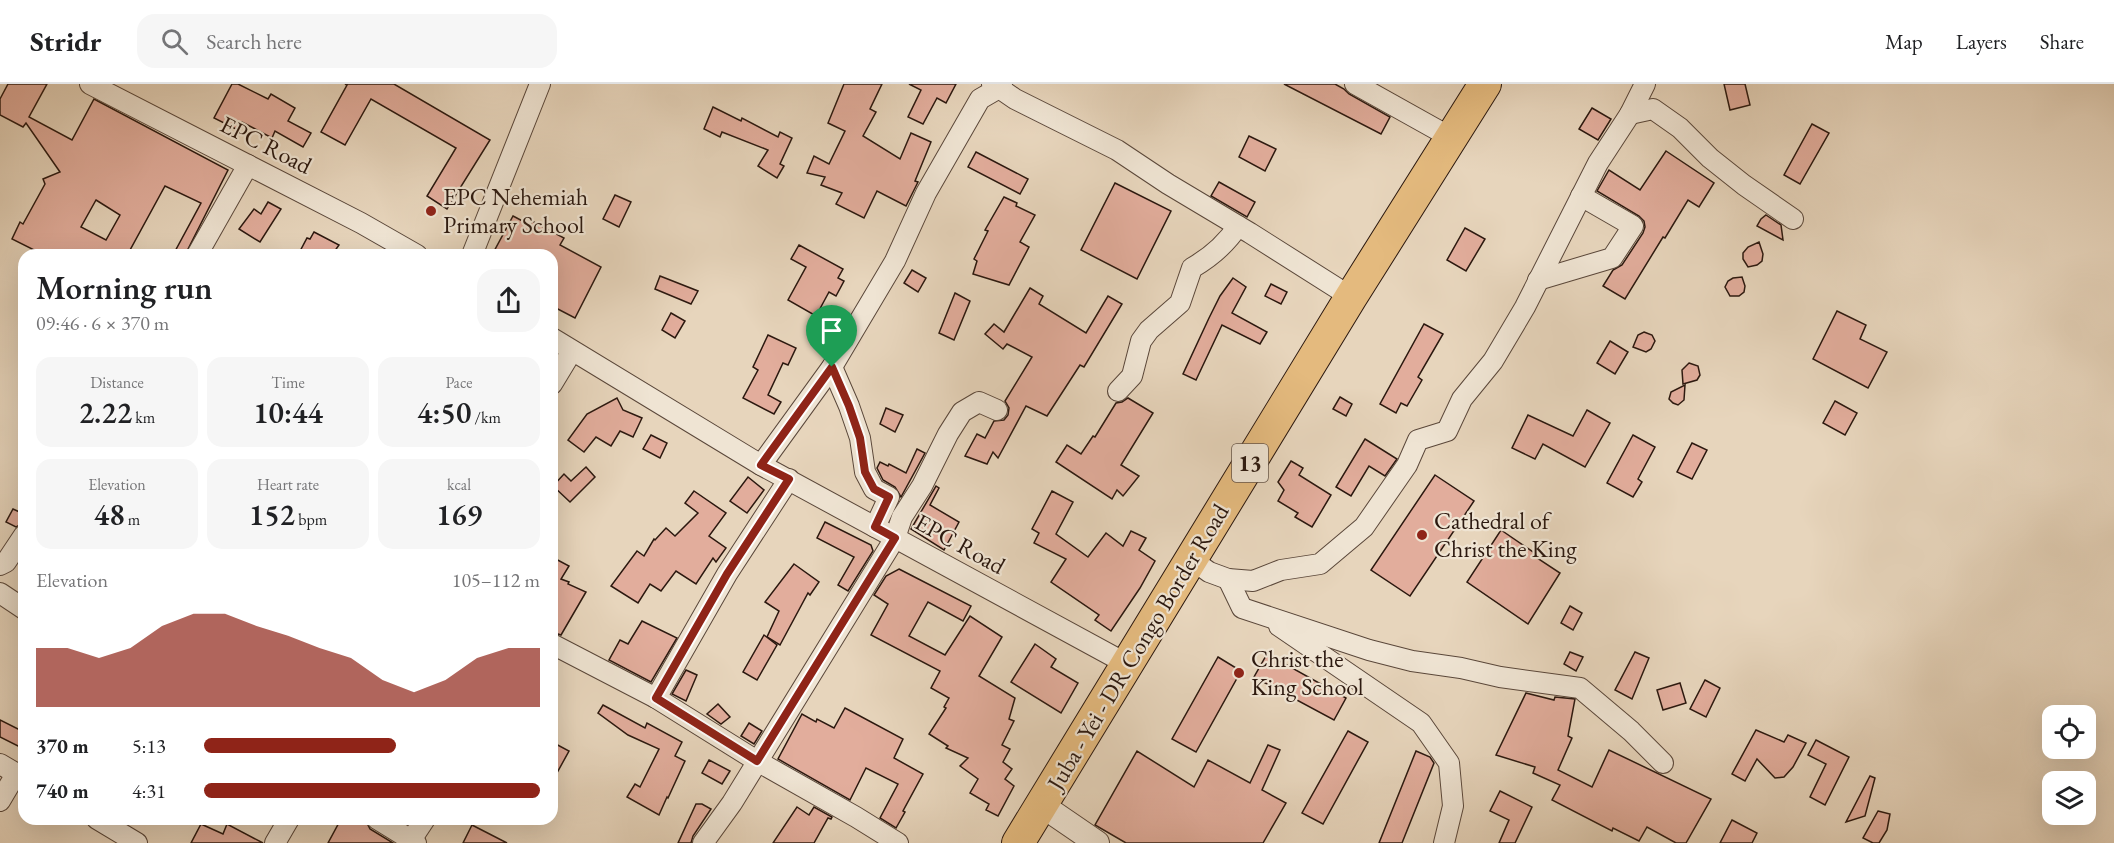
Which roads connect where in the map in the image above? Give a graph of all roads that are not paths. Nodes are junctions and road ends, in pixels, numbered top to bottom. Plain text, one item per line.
1 (90, 84) edge
2 (540, 84) edge
3 (1355, 84) edge
4 (1485, 84) edge
5 (1646, 84) edge
6 (998, 85) edge
7 (1630, 114) junction
8 (1450, 137) junction
9 (248, 165) junction
10 (1581, 196) junction
11 (1792, 219) dead end
12 (1238, 226) junction
13 (200, 249) edge
14 (406, 249) edge
15 (474, 249) edge
16 (1538, 280) junction
17 (1351, 297) junction
18 (558, 342) edge
19 (572, 351) junction
20 (832, 367) junction
21 (558, 374) edge
22 (1118, 391) dead end
23 (997, 410) dead end
24 (761, 465) junction
25 (789, 479) junction
26 (875, 527) junction
27 (895, 538) junction
28 (18, 544) edge
29 (1191, 560) junction
30 (0, 565) edge
31 (1228, 579) junction
32 (0, 593) edge
33 (18, 605) edge
34 (1264, 616) junction
35 (558, 647) edge
36 (1127, 664) junction
37 (656, 698) junction
38 (757, 761) junction
39 (1663, 764) dead end
40 (13, 772) edge
41 (0, 801) edge
42 (1043, 806) junction
43 (107, 825) edge
44 (286, 825) edge
45 (386, 825) edge
46 (422, 825) edge
47 (412, 842) edge
48 (137, 843) edge
49 (275, 843) edge
50 (703, 843) edge
51 (898, 843) edge
52 (1018, 843) edge
53 (1097, 843) edge
54 (1444, 843) edge

1 - 9 street, EPC Road
2 - 15 street
3 - 8 street
4 - 8 main road, Juba - Yei - DR Congo Border Road / 13
5 - 7 street
6 - 12 street
6 - 20 street
7 - 10 street
7 - 11 street
8 - 17 main road, Juba - Yei - DR Congo Border Road / 13
9 - 13 street
9 - 14 street, EPC Road
10 - 16 street
10 - 16 street
12 - 17 street
12 - 22 street
16 - 31 street
17 - 29 main road, Juba - Yei - DR Congo Border Road / 13
18 - 19 street, EPC Road
19 - 21 street
19 - 24 street, EPC Road
20 - 24 street
20 - 26 street
23 - 27 street
24 - 25 street, EPC Road
25 - 26 street, EPC Road
25 - 37 street
26 - 27 street, EPC Road
27 - 36 street, EPC Road
27 - 38 street
28 - 30 street
29 - 31 street
29 - 36 main road, Juba - Yei - DR Congo Border Road / 13
31 - 34 street
32 - 33 street
34 - 39 street
34 - 54 street
35 - 37 street
36 - 42 main road, Juba - Yei - DR Congo Border Road / 13
37 - 38 street
38 - 50 street
38 - 51 street
40 - 41 street
42 - 52 main road, Juba - Yei - DR Congo Border Road / 13
42 - 53 street
43 - 48 street
44 - 49 street
45 - 47 street
46 - 47 street

